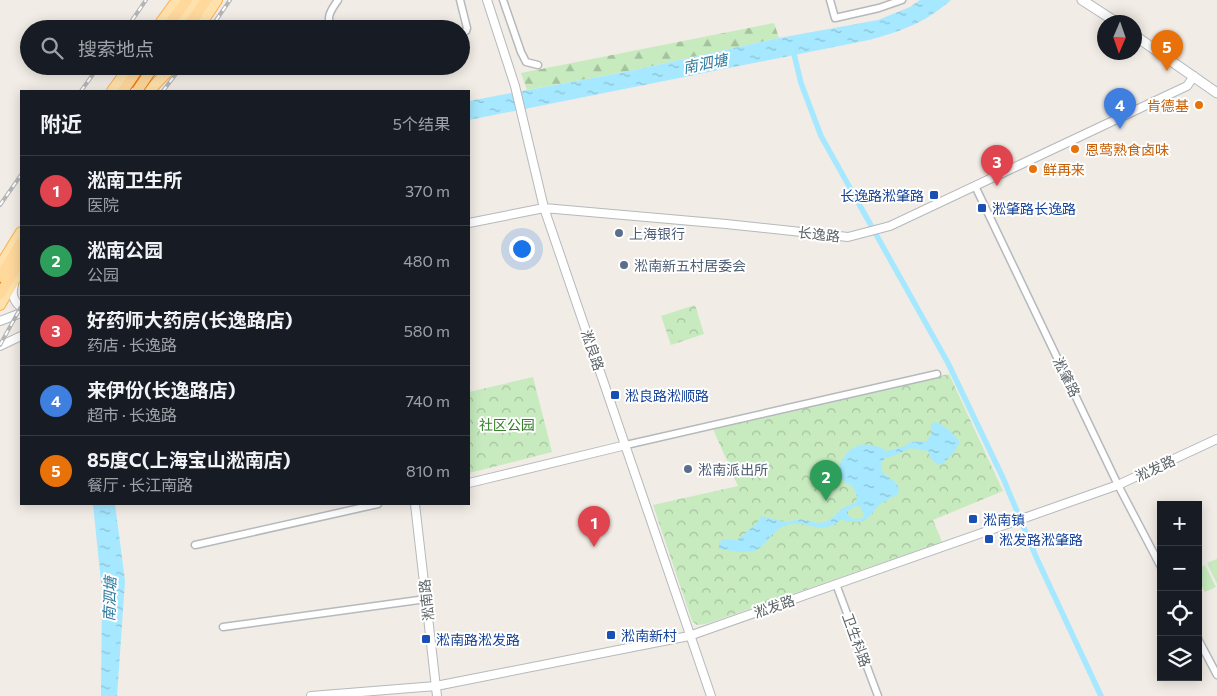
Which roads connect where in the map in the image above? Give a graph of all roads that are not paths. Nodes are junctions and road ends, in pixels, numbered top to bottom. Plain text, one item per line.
1 (177, 0) edge
2 (187, 0) edge
3 (198, 0) edge
4 (206, 0) edge
5 (217, 0) edge
6 (338, 0) edge
7 (460, 0) edge
8 (487, 0) edge
9 (503, 0) edge
10 (830, 0) edge
11 (902, 0) edge
12 (1082, 0) edge
13 (1105, 15) edge
14 (163, 20) edge
15 (173, 20) edge
16 (184, 20) edge
17 (192, 20) edge
18 (204, 20) edge
19 (329, 20) edge
20 (465, 20) edge
21 (1142, 40) edge
22 (538, 65) dead end
23 (124, 75) edge
24 (134, 75) edge
25 (147, 75) edge
26 (153, 75) edge
27 (164, 75) edge
28 (1194, 76) junction
29 (113, 90) edge
30 (124, 90) edge
31 (138, 90) edge
32 (143, 90) edge
33 (150, 90) edge
34 (1216, 90) edge
35 (975, 186) junction
36 (544, 208) junction
37 (470, 223) edge
38 (20, 234) edge
39 (20, 245) edge
40 (20, 261) edge
41 (0, 266) edge
42 (19, 272) edge
43 (0, 277) edge
44 (0, 294) edge
45 (0, 305) edge
46 (20, 306) edge
47 (20, 313) edge
48 (0, 321) edge
49 (20, 336) edge
50 (0, 346) edge
51 (937, 374) dead end
52 (1217, 439) edge
53 (626, 445) junction
54 (470, 483) edge
55 (1118, 485) junction
56 (374, 505) edge
57 (415, 505) edge
58 (195, 545) dead end
59 (1157, 559) edge
60 (836, 584) junction
61 (426, 599) junction
62 (224, 627) dead end
63 (689, 636) junction
64 (1202, 647) edge
65 (1217, 675) edge
66 (436, 686) junction
67 (312, 696) edge
68 (437, 696) edge
69 (711, 696) edge
70 (878, 696) edge

1 - 14 main road
2 - 15 highway
3 - 16 highway
4 - 17 highway
5 - 18 main road
6 - 19 street
7 - 20 street
8 - 36 street, 淞良路
9 - 22 street
10 - 11 street
12 - 13 main road
21 - 28 main road
23 - 29 main road
24 - 30 highway
25 - 31 highway, bridge
26 - 32 highway
27 - 33 main road
28 - 34 main road
28 - 35 street, 长逸路
35 - 36 street, 长逸路
35 - 55 street, 淞肇路
36 - 37 street, 长逸路
36 - 53 street, 淞良路
38 - 41 main road
39 - 43 highway
40 - 44 highway
42 - 45 main road
42 - 46 street
47 - 48 street
49 - 50 street
51 - 53 street
52 - 55 street, 淞发路
53 - 54 street
53 - 63 street, 淞良路
55 - 59 street, 淞肇路
55 - 60 street, 淞发路
56 - 58 street
57 - 61 street, 淞南路
60 - 63 street, 淞发路
60 - 70 street, 卫生科路
61 - 62 street
61 - 66 street, 淞南路
63 - 66 street, 淞发路
63 - 69 street, 淞良路
64 - 65 street
66 - 67 street, 淞发路
66 - 68 street, 淞南路

